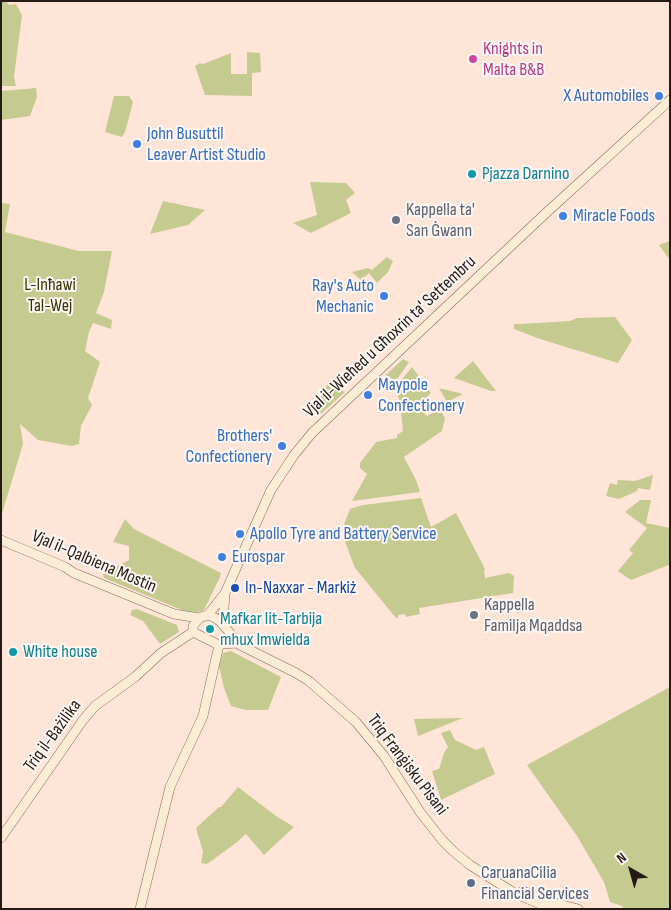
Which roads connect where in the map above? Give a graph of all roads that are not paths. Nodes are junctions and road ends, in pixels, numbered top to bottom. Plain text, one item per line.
1 (670, 100) edge
2 (1, 540) edge
3 (225, 593) junction
4 (174, 614) junction
5 (203, 617) junction
6 (225, 627) junction
7 (193, 630) junction
8 (237, 643) junction
9 (220, 644) junction
10 (1, 838) edge
11 (502, 886) junction
12 (140, 909) edge
13 (552, 909) edge
14 (578, 909) edge

1 - 3 street, Vjal il-Wieħed u Għoxrin ta' Settembru
2 - 4 street, Vjal il-Qalbiena Mostin
3 - 5 street, Vjal il-Wieħed u Għoxrin ta' Settembru
3 - 6 street, Vjal il-Wieħed u Għoxrin ta' Settembru
4 - 5 street, Vjal il-Qalbiena Mostin
4 - 7 street, Vjal il-Qalbiena Mostin
5 - 6 street, Vjal il-Qalbiena Mostin
5 - 7 street, Vjal il-Wieħed u Għoxrin ta' Settembru
6 - 8 street, Triq Franġisku Pisani
6 - 9 street, Vjal il-Wieħed u Għoxrin ta' Settembru
7 - 9 street, Vjal il-Qalbiena Mostin
7 - 10 street, Triq il-Bażilika
8 - 9 street
8 - 11 street, Triq Franġisku Pisani
9 - 12 street, Vjal il-Wieħed u Għoxrin ta' Settembru
11 - 13 street
11 - 14 street

